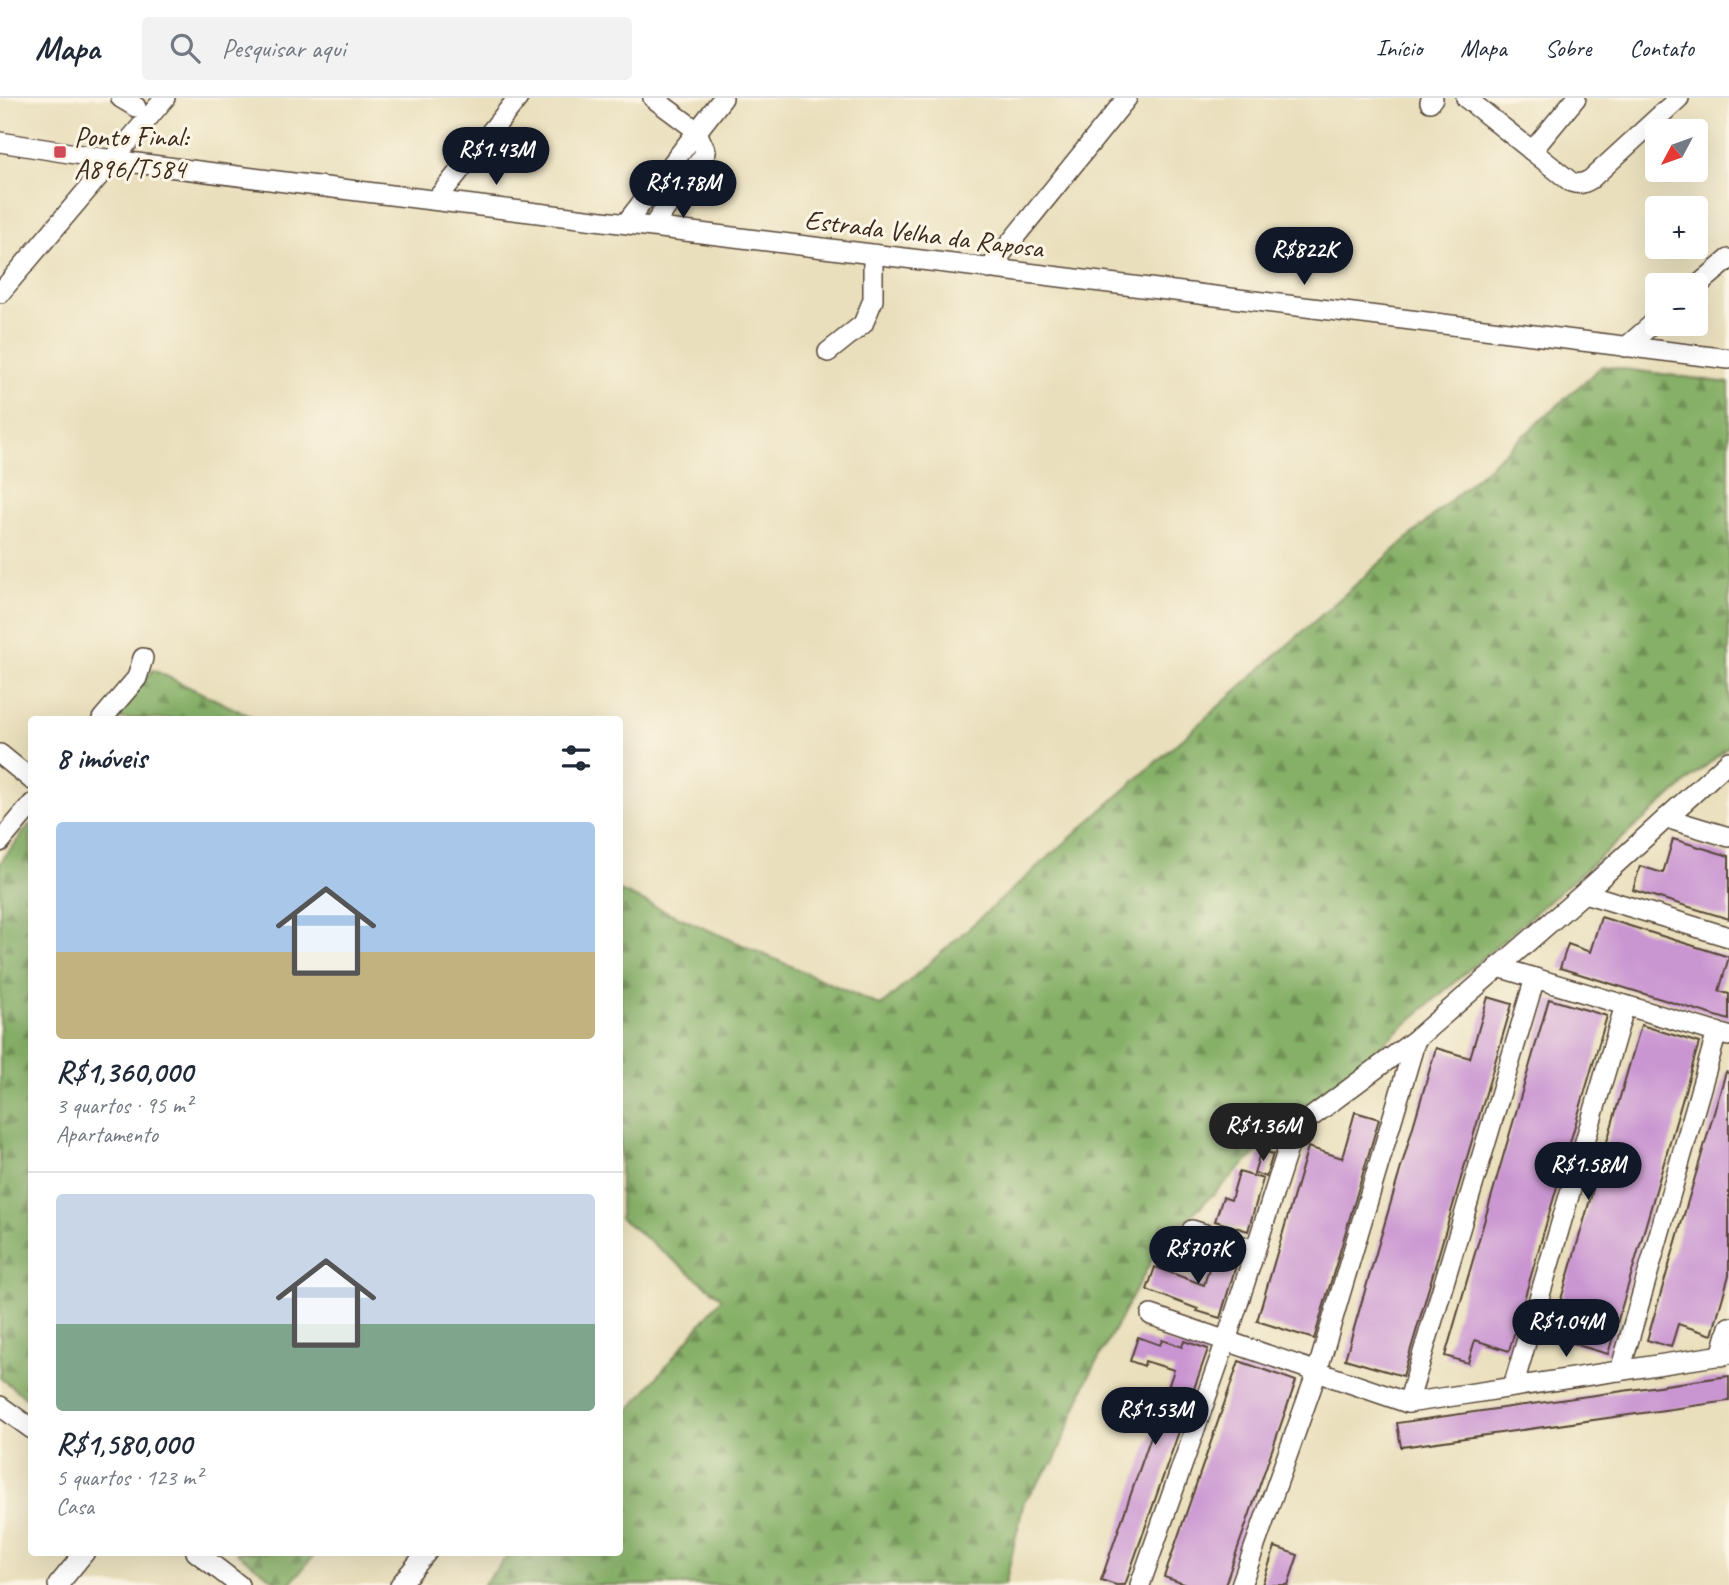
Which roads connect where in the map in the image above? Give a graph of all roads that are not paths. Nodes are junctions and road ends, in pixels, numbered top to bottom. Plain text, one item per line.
1 (165, 98) edge
2 (518, 98) edge
3 (653, 98) edge
4 (723, 98) edge
5 (1127, 98) edge
6 (1466, 98) edge
7 (1576, 98) edge
8 (1679, 98) edge
9 (696, 130) junction
10 (0, 142) edge
11 (1532, 151) junction
12 (113, 160) junction
13 (436, 200) junction
14 (626, 223) junction
15 (653, 226) junction
16 (873, 255) junction
17 (1729, 259) edge
18 (989, 269) junction
19 (1708, 277) edge
20 (0, 293) edge
21 (1645, 330) edge
22 (1626, 347) junction
23 (828, 352) dead end
24 (1729, 359) edge
25 (143, 658) dead end
26 (105, 716) edge
27 (0, 754) edge
28 (1729, 761) edge
29 (28, 777) edge
30 (28, 809) edge
31 (1666, 818) junction
32 (1729, 837) edge
33 (0, 842) edge
34 (1584, 893) junction
35 (1729, 937) edge
36 (1498, 967) junction
37 (1535, 978) junction
38 (1625, 1005) junction
39 (1723, 1034) edge
40 (1416, 1039) junction
41 (1192, 1230) dead end
42 (1255, 1250) junction
43 (1151, 1315) dead end
44 (1729, 1328) edge
45 (1226, 1341) junction
46 (1725, 1355) edge
47 (1620, 1371) junction
48 (1317, 1372) junction
49 (1513, 1387) junction
50 (1408, 1403) junction
51 (0, 1406) edge
52 (28, 1426) edge
53 (82, 1556) edge
54 (201, 1556) edge
55 (424, 1556) edge
56 (58, 1585) edge
57 (239, 1585) edge
58 (400, 1585) edge
59 (1140, 1585) edge
60 (1241, 1585) edge

1 - 12 street
2 - 13 street
3 - 9 street
4 - 9 street
5 - 18 street
6 - 11 street
7 - 11 street
8 - 11 street
9 - 14 street
9 - 15 street
10 - 12 street, Estrada Velha da Raposa
12 - 13 street, Estrada Velha da Raposa
12 - 20 street
13 - 14 street, Estrada Velha da Raposa
14 - 15 street, Estrada Velha da Raposa
15 - 16 street, Estrada Velha da Raposa
16 - 18 street, Estrada Velha da Raposa
16 - 23 street
17 - 19 street
18 - 22 street, Estrada Velha da Raposa
21 - 22 street
22 - 24 street, Estrada Velha da Raposa
25 - 26 street
27 - 29 street
28 - 31 street
30 - 33 street
31 - 32 street
31 - 34 street
34 - 35 street
34 - 36 street
36 - 37 street
36 - 40 street
37 - 38 street
37 - 50 street
38 - 39 street
38 - 49 street
39 - 47 street
40 - 42 street
40 - 48 street
41 - 42 street
42 - 45 street
43 - 45 street
44 - 46 street
45 - 48 street
45 - 59 street
46 - 47 street
47 - 49 street
48 - 50 street
48 - 60 street
49 - 50 street
51 - 52 street
53 - 56 street
54 - 57 street
55 - 58 street

